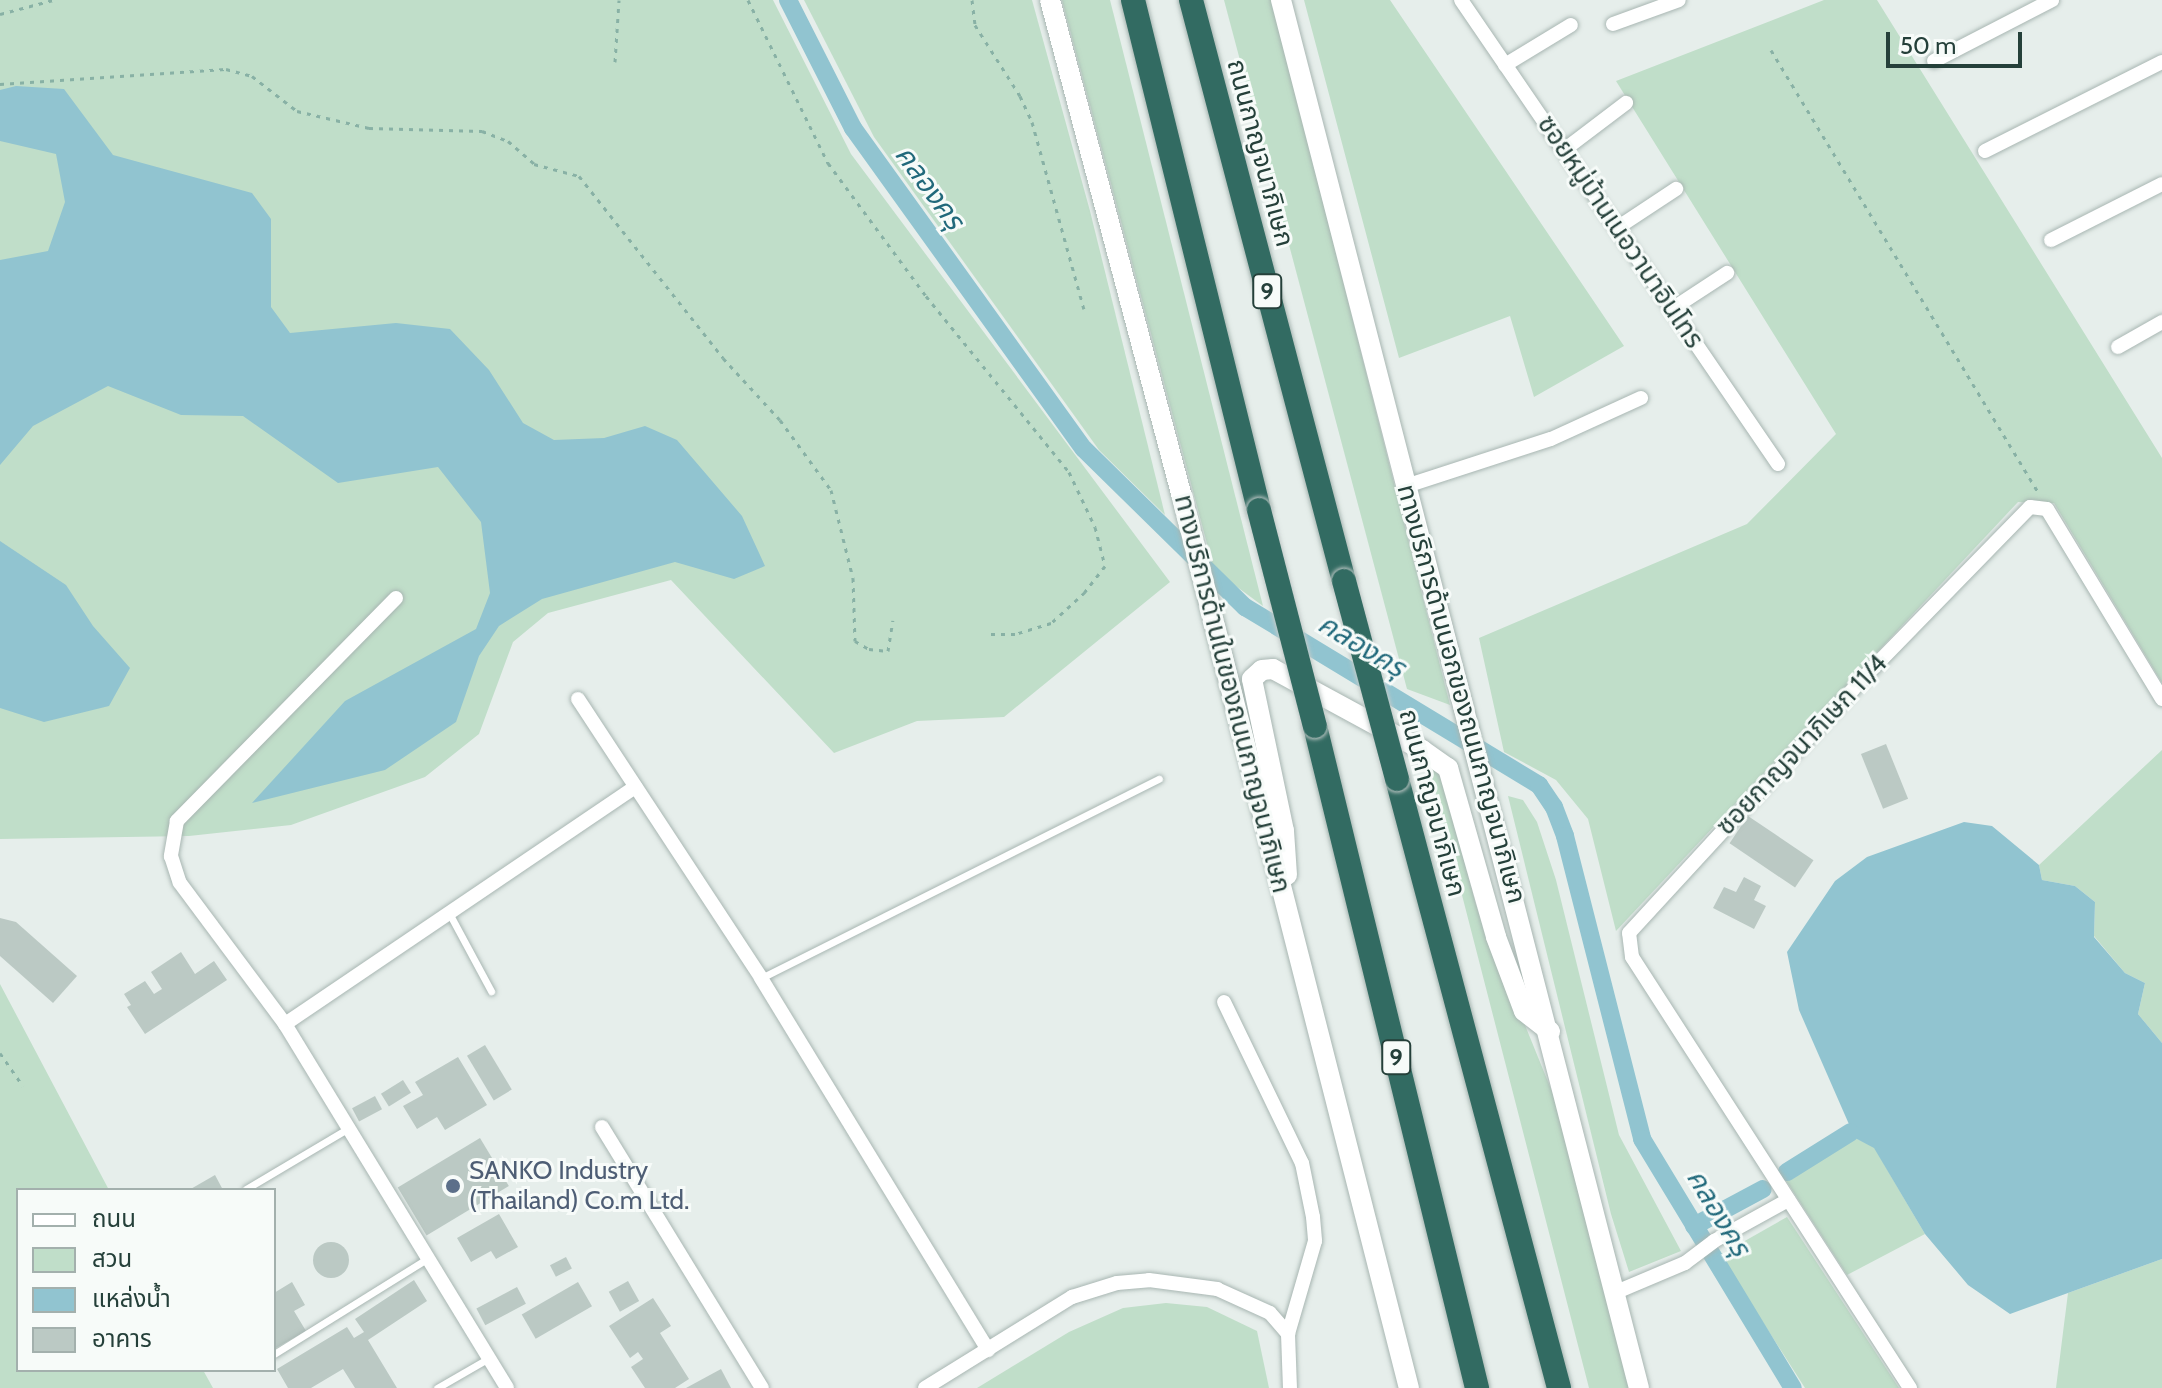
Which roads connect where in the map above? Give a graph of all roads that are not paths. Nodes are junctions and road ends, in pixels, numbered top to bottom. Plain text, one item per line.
1 (1050, 0) edge
2 (1133, 0) edge
3 (1191, 0) edge
4 (1281, 0) edge
5 (1461, 0) edge
6 (1679, 0) edge
7 (2052, 0) edge
8 (1613, 24) dead end
9 (1571, 25) dead end
10 (1934, 61) dead end
11 (2162, 62) edge
12 (1505, 65) junction
13 (1626, 103) dead end
14 (1564, 150) junction
15 (1985, 151) dead end
16 (2162, 184) edge
17 (1676, 189) dead end
18 (1617, 228) junction
19 (2051, 240) dead end
20 (1727, 273) dead end
21 (1672, 309) junction
22 (2162, 322) edge
23 (2118, 347) dead end
24 (1641, 398) dead end
25 (1778, 464) dead end
26 (1406, 486) junction
27 (396, 598) dead end
28 (578, 699) dead end
29 (2162, 699) edge
30 (1159, 779) dead end
31 (635, 787) junction
32 (449, 913) junction
33 (1292, 935) junction
34 (761, 978) junction
35 (491, 991) dead end
36 (1224, 1002) dead end
37 (285, 1024) junction
38 (1550, 1031) junction
39 (350, 1127) junction
40 (602, 1127) dead end
41 (248, 1188) edge
42 (1788, 1200) junction
43 (428, 1258) junction
44 (1614, 1293) junction
45 (1288, 1334) junction
46 (988, 1350) junction
47 (276, 1353) edge
48 (489, 1358) junction
49 (437, 1388) edge
50 (507, 1388) edge
51 (762, 1388) edge
52 (925, 1388) edge
53 (1290, 1388) edge
54 (1409, 1388) edge
55 (1477, 1388) edge
56 (1559, 1388) edge
57 (1639, 1388) edge
58 (1910, 1388) edge

1 - 33 main road, ทางบริการด้านในของถนนกาญจนาภิเษก
2 - 55 highway, 9, bridge
3 - 56 highway, ถนนกาญจนาภิเษก / 9, bridge
4 - 26 main road, ทางบริการด้านนอกของถนนกาญจนาภิเษก
5 - 12 street, ซอยหมู่บ้านเนอวานาอินโทร
6 - 8 street
7 - 10 street
9 - 12 street
11 - 15 street
12 - 14 street, ซอยหมู่บ้านเนอวานาอินโทร
13 - 14 street
14 - 18 street, ซอยหมู่บ้านเนอวานาอินโทร
16 - 19 street
17 - 18 street
18 - 21 street, ซอยหมู่บ้านเนอวานาอินโทร
20 - 21 street
21 - 25 street, ซอยหมู่บ้านเนอวานาอินโทร
22 - 23 street
24 - 26 street
26 - 38 main road, ทางบริการด้านนอกของถนนกาญจนาภิเษก
27 - 37 street
28 - 31 street
29 - 42 street, ซอยกาญจนาภิเษก 11/4
30 - 34 lane
31 - 32 street
31 - 34 street
32 - 35 lane
32 - 37 street
33 - 38 main road
33 - 54 main road, ทางบริการด้านในของถนนกาญจนาภิเษก
34 - 46 street
36 - 45 street
37 - 39 street
38 - 44 main road, ทางบริการด้านนอกของถนนกาญจนาภิเษก
39 - 41 lane
39 - 43 street
40 - 51 street
42 - 44 street
42 - 58 street, ซอยกาญจนาภิเษก 11/4
43 - 47 lane
43 - 48 street
44 - 57 main road, ทางบริการด้านนอกของถนนกาญจนาภิเษก
45 - 46 street
45 - 53 street
46 - 52 street
48 - 49 lane
48 - 50 street

